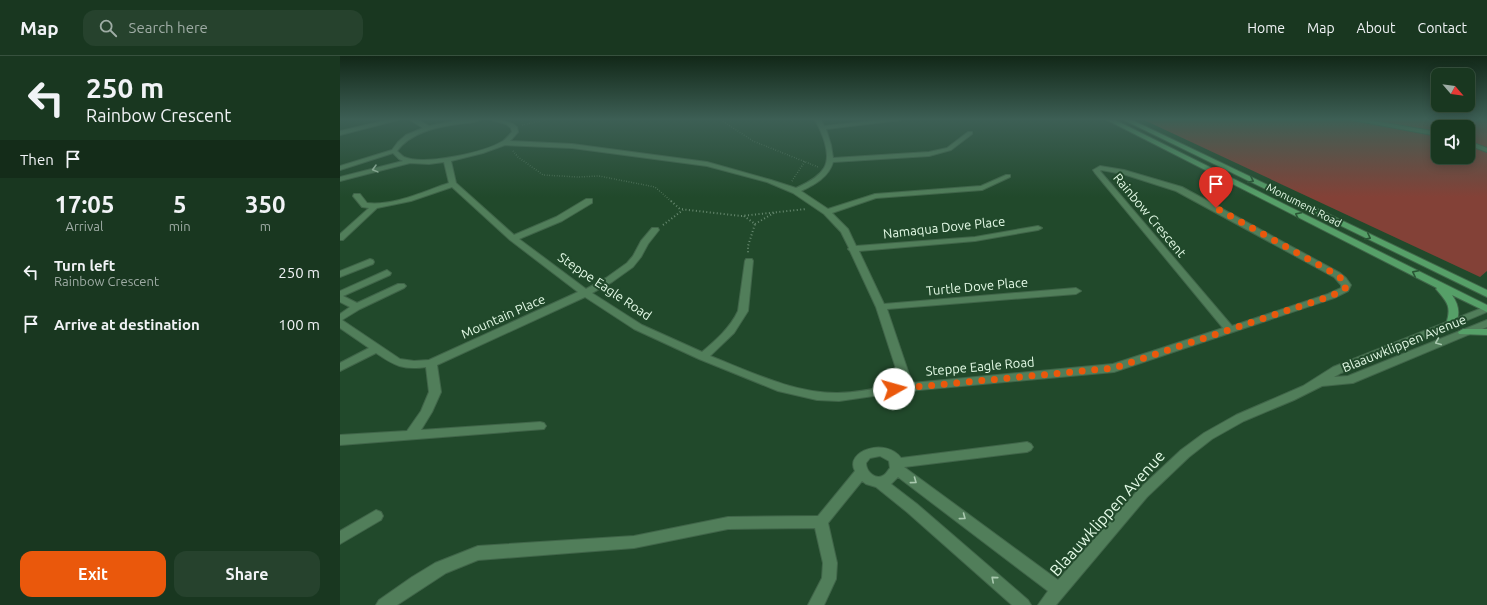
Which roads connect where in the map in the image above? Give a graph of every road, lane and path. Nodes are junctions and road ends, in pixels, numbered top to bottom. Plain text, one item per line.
1 (397, 146) edge
2 (498, 146) edge
3 (563, 146) edge
4 (764, 146) edge
5 (828, 146) edge
6 (953, 146) edge
7 (1161, 146) edge
8 (1180, 146) edge
9 (1475, 146) edge
10 (512, 150) dead end
11 (1487, 150) edge
12 (394, 151) junction
13 (447, 160) junction
14 (830, 160) junction
15 (411, 161) junction
16 (805, 162) junction
17 (340, 168) edge
18 (826, 170) junction
19 (1008, 176) dead end
20 (340, 179) edge
21 (453, 184) junction
22 (787, 188) junction
23 (796, 192) junction
24 (357, 196) dead end
25 (588, 201) dead end
26 (375, 206) junction
27 (683, 209) junction
28 (824, 210) junction
29 (775, 212) junction
30 (744, 216) junction
31 (755, 224) junction
32 (1038, 228) dead end
33 (655, 230) joint
34 (340, 238) edge
35 (513, 238) junction
36 (852, 249) junction
37 (749, 261) joint
38 (370, 262) dead end
39 (388, 273) dead end
40 (340, 274) edge
41 (1436, 284) junction
42 (400, 286) dead end
43 (1345, 289) joint
44 (1076, 291) dead end
45 (585, 293) junction
46 (340, 294) edge
47 (1487, 294) edge
48 (340, 298) edge
49 (357, 307) junction
50 (881, 307) junction
51 (1487, 309) edge
52 (340, 318) edge
53 (340, 323) edge
54 (1487, 323) edge
55 (1450, 324) junction
56 (1229, 330) junction
57 (1463, 332) junction
58 (1487, 332) edge
59 (376, 348) junction
60 (703, 358) junction
61 (431, 363) junction
62 (340, 367) edge
63 (1323, 382) junction
64 (908, 387) junction
65 (540, 426) dead end
66 (411, 435) junction
67 (340, 440) edge
68 (1027, 447) dead end
69 (897, 466) junction
70 (861, 473) junction
71 (878, 481) junction
72 (376, 516) dead end
73 (821, 522) junction
74 (340, 538) edge
75 (1059, 590) junction
76 (384, 605) edge
77 (816, 605) edge
78 (1023, 605) edge
79 (1046, 605) edge

1 - 12 street
2 - 13 street
3 - 22 street
4 - 16 path
5 - 14 street
6 - 14 street
41 -> 7 main road, Monument Road
8 -> 47 main road, Monument Road
9 - 11 street
10 - 27 path
12 - 15 street
12 - 17 street
13 - 15 street
13 - 21 street
14 - 18 street
15 -> 20 street
16 - 18 path
16 - 22 path
18 - 23 street
19 - 28 street
21 - 26 street
21 - 35 street, Steppe Eagle Road
22 - 23 street
23 - 28 street
24 - 26 street
25 - 35 street
26 - 34 street
27 - 30 path
27 - 33 path
28 - 29 path
28 - 36 street
29 - 30 path
29 - 31 path
30 - 31 path
31 - 37 path
32 - 36 street, Namaqua Dove Place
33 - 45 street, Mountain Place
35 - 45 street, Steppe Eagle Road
36 - 50 street
37 - 60 street
38 - 40 street
39 - 46 street
41 - 51 main road, Monument Road
41 - 55 main road
42 - 49 street
43 - 56 street, Steppe Eagle Road
43 - 56 street, Rainbow Crescent
44 - 50 street, Turtle Dove Place
45 - 60 street, Steppe Eagle Road
45 - 61 street, Mountain Place
48 - 49 street
49 - 52 street
50 - 64 street
51 - 55 street, Blaauwklippen Avenue
53 - 59 street, Mountain Place
54 - 57 street, Blaauwklippen Avenue
55 - 63 street, Blaauwklippen Avenue
56 - 64 street, Steppe Eagle Road
57 - 58 main road
57 -> 63 street, Blaauwklippen Avenue
59 - 61 street, Mountain Place
59 - 62 street
60 - 64 street, Steppe Eagle Road
61 - 66 street
63 - 75 street, Blaauwklippen Avenue
65 - 66 street
66 - 67 street
68 - 69 street
69 - 70 street
69 - 71 street
69 -> 75 street
70 - 71 street
70 - 73 street
78 -> 71 street
72 - 74 street
73 - 76 street
73 - 77 street
75 - 79 street, Blaauwklippen Avenue

